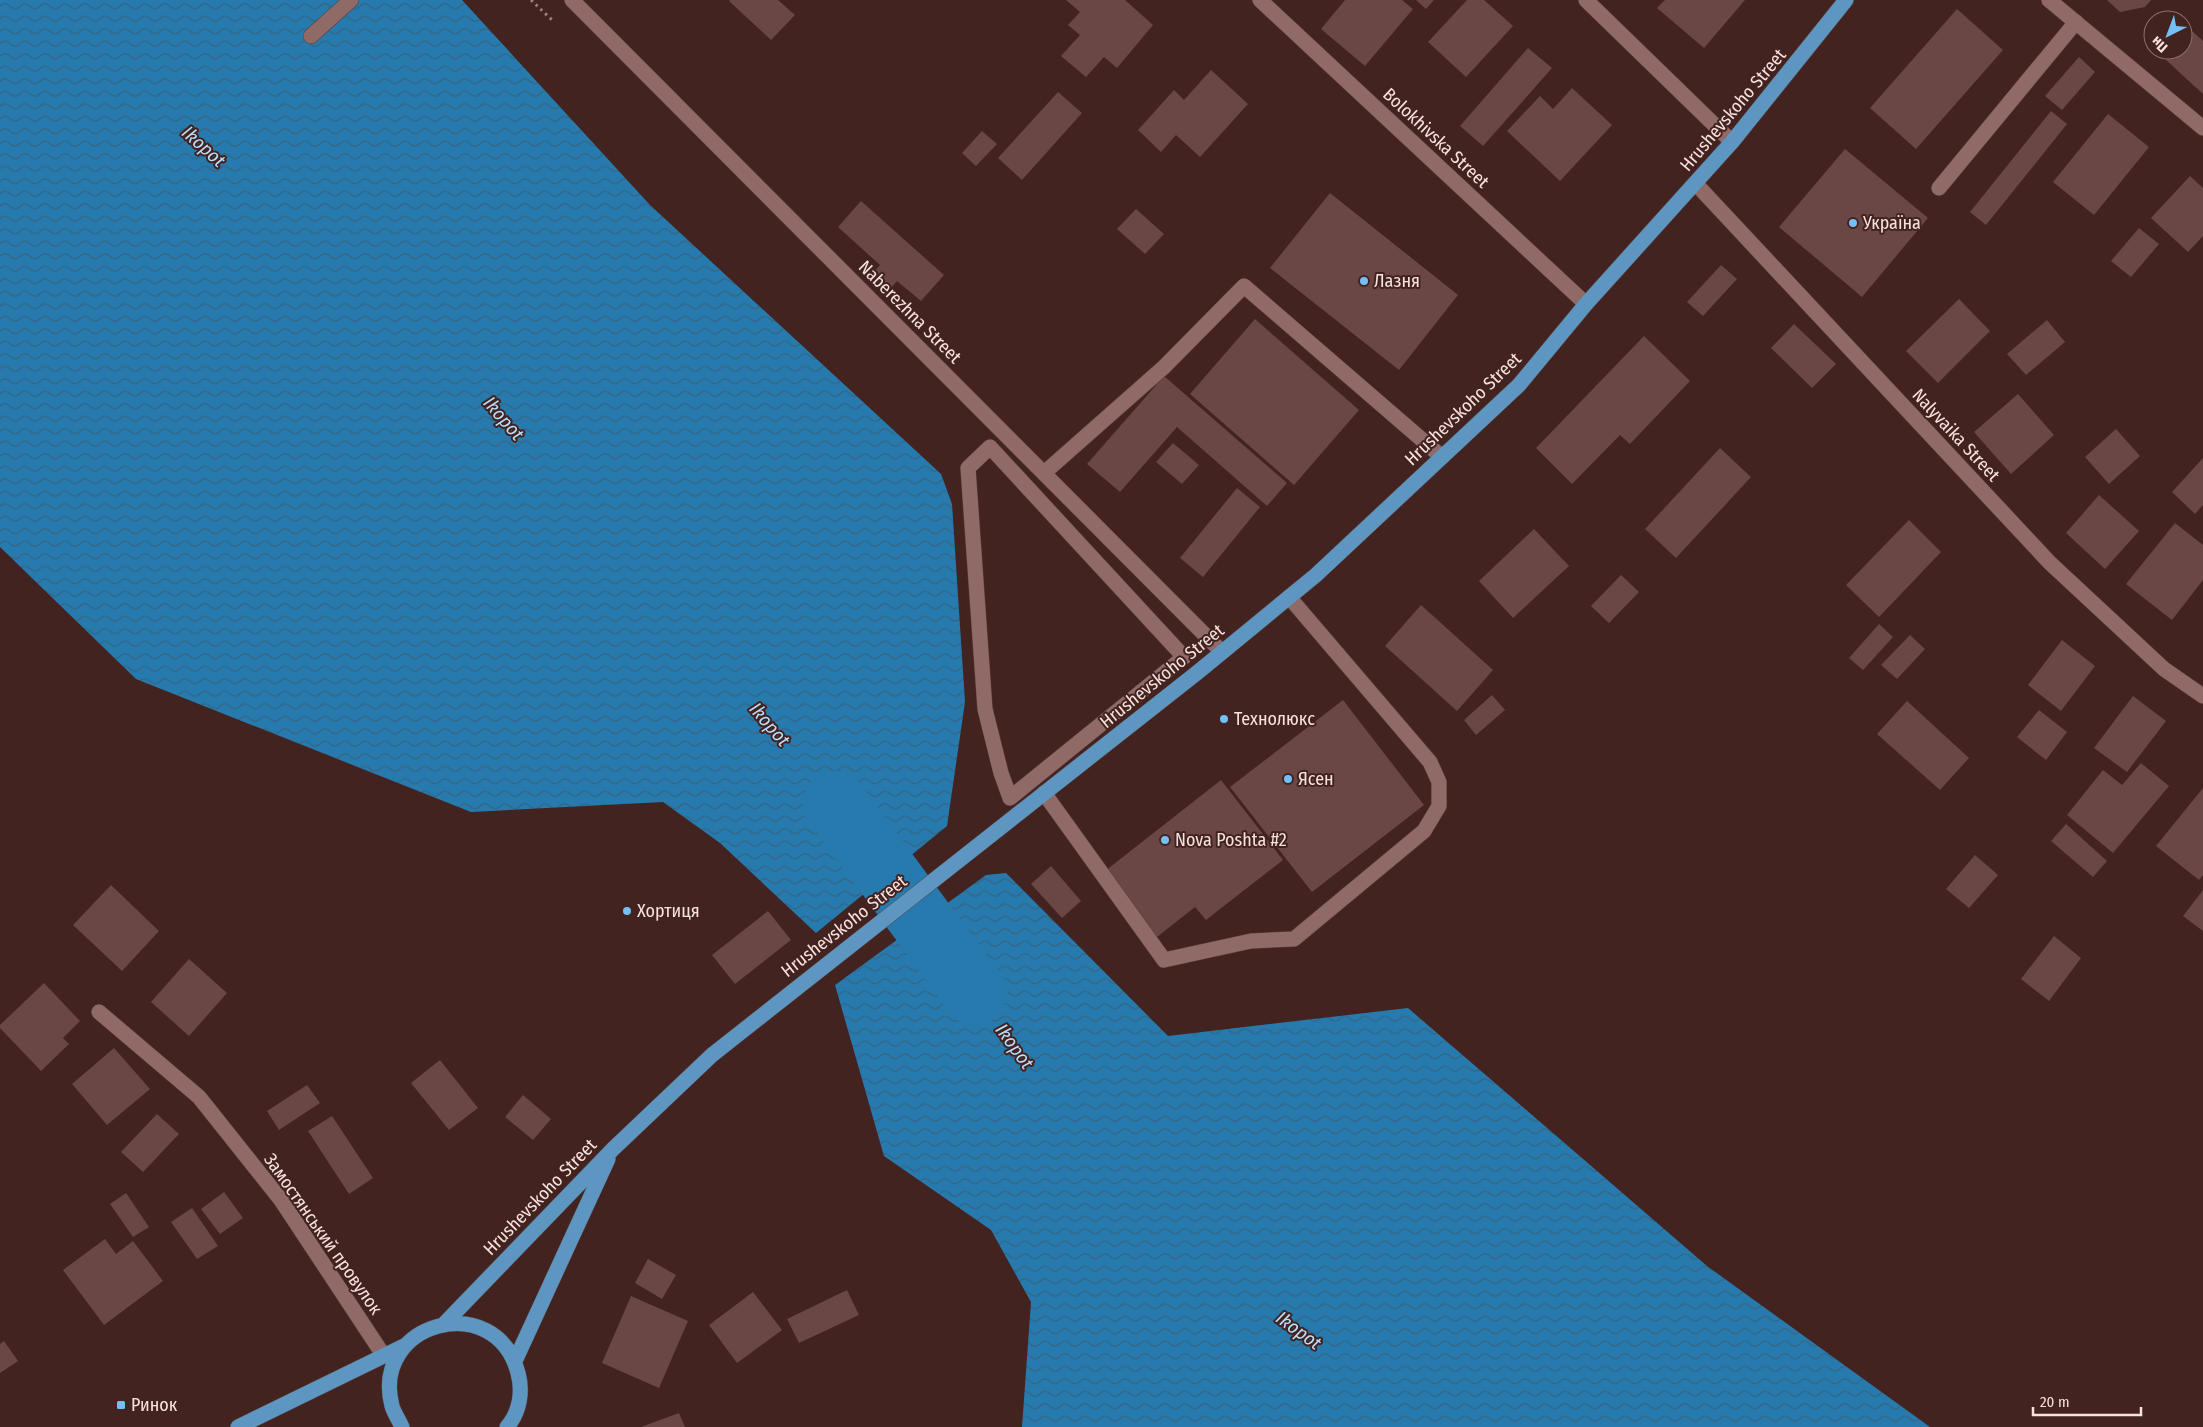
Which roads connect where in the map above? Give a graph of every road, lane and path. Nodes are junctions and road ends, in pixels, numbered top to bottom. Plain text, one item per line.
1 (351, 0) edge
2 (572, 0) edge
3 (1260, 0) edge
4 (1586, 0) edge
5 (1846, 0) edge
6 (2049, 0) edge
7 (2076, 22) junction
8 (311, 36) dead end
9 (2203, 128) edge
10 (1732, 142) junction
11 (1696, 184) junction
12 (1940, 188) dead end
13 (1586, 304) junction
14 (990, 447) joint
15 (1442, 457) junction
16 (1044, 473) junction
17 (1289, 597) junction
18 (1222, 652) junction
19 (2203, 696) edge
20 (1044, 793) junction
21 (99, 1012) dead end
22 (613, 1149) junction
23 (445, 1324) junction
24 (406, 1345) junction
25 (384, 1356) junction
26 (515, 1361) junction
27 (520, 1402) junction
28 (238, 1427) edge
29 (402, 1427) edge
30 (507, 1427) edge
31 (524, 1427) edge

1 - 8 street
2 - 16 street, Naberezhna Street
3 - 13 street, Bolokhivska Street
4 - 10 street
5 - 10 main road, Hrushevskoho Street
6 - 7 street
7 - 9 street
7 - 12 street
10 - 11 main road, Hrushevskoho Street
11 - 13 main road, Hrushevskoho Street
11 - 19 street, Nalyvaika Street
13 - 15 main road, Hrushevskoho Street
14 - 14 street
15 - 16 street
15 - 17 main road, Hrushevskoho Street
16 - 18 street, Naberezhna Street
17 - 18 main road, Hrushevskoho Street
17 - 20 street
18 - 20 main road, Hrushevskoho Street
20 - 22 main road, Hrushevskoho Street
21 - 25 street, Замостянський провулок
22 - 23 main road, Hrushevskoho Street
22 - 26 main road
23 - 24 main road, Hrushevskoho Street
23 - 26 main road, Hrushevskoho Street
24 - 25 main road, Hrushevskoho Street
24 - 29 main road, Hrushevskoho Street
25 - 28 main road, Hrushevskoho Street
26 - 27 main road, Hrushevskoho Street
27 - 30 main road, Hrushevskoho Street
27 - 31 main road

